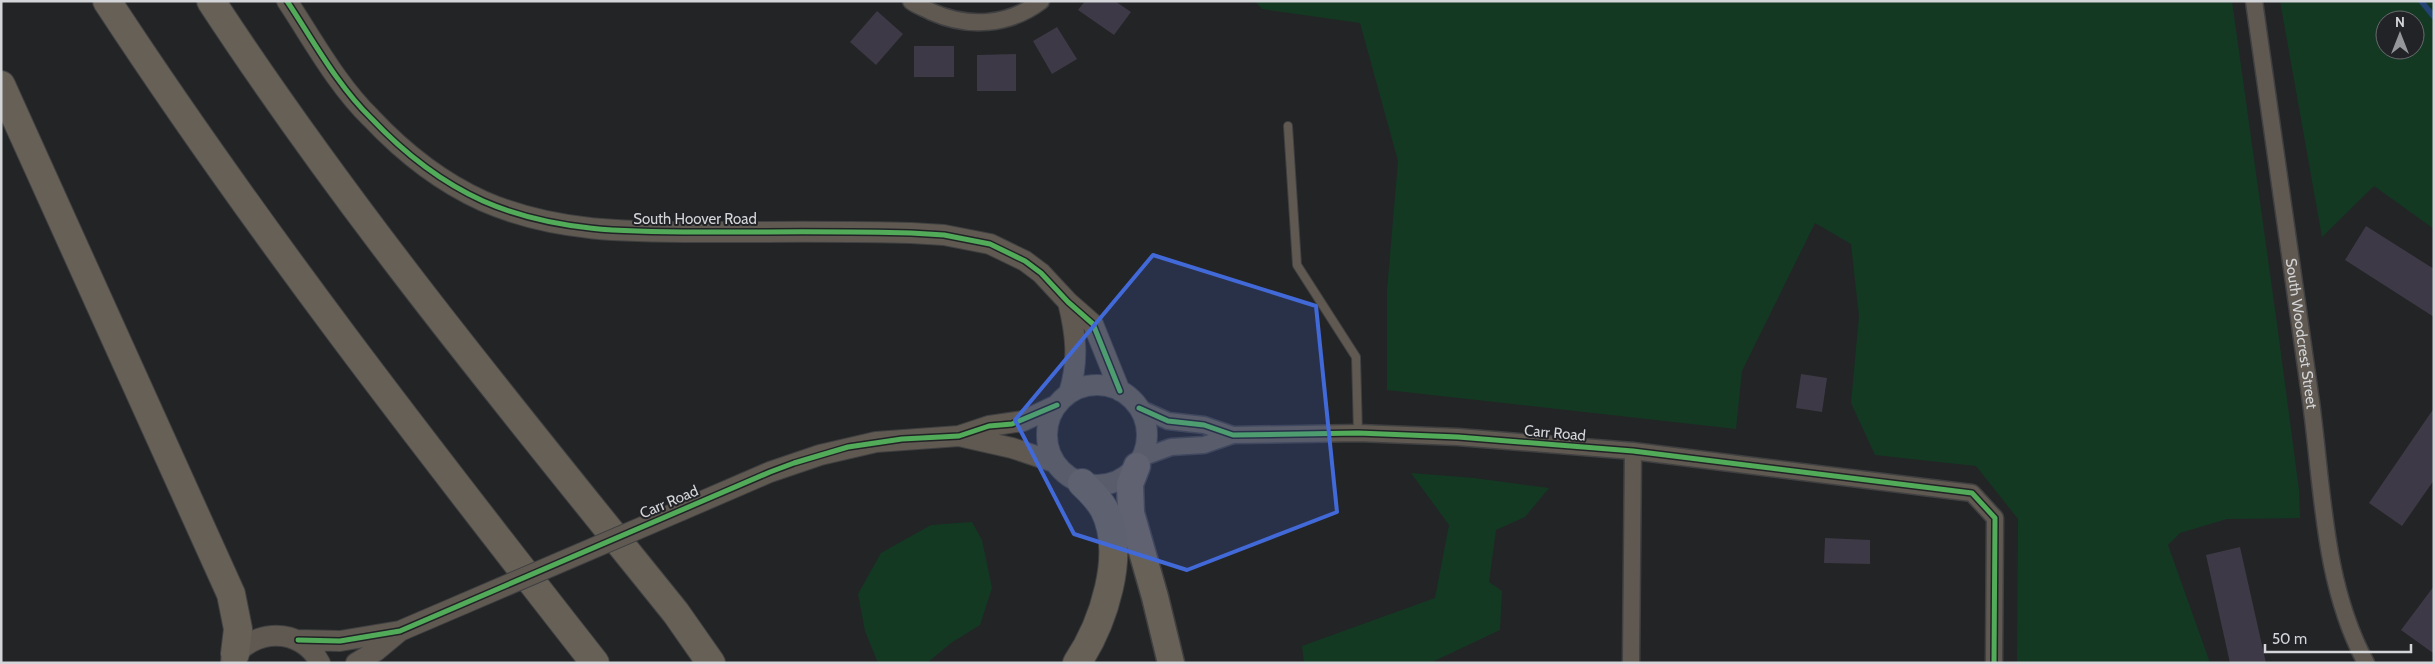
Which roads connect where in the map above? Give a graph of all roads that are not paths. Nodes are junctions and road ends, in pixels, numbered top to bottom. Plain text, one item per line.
1 (107, 1) edge
2 (211, 1) edge
3 (287, 1) edge
4 (911, 1) edge
5 (1041, 1) edge
6 (2254, 1) edge
7 (1, 85) edge
8 (1288, 126) dead end
9 (1068, 302) junction
10 (1120, 391) junction
11 (1063, 399) junction
12 (1139, 408) junction
13 (1358, 433) junction
14 (1233, 434) junction
15 (959, 436) junction
16 (1632, 451) junction
17 (1054, 462) junction
18 (1139, 462) junction
19 (1082, 483) junction
20 (536, 587) junction
21 (676, 613) junction
22 (400, 631) junction
23 (298, 640) junction
24 (233, 659) edge
25 (320, 663) edge
26 (356, 663) edge
27 (580, 663) edge
28 (595, 663) edge
29 (711, 663) edge
30 (728, 663) edge
31 (1077, 663) edge
32 (1171, 663) edge
33 (1631, 663) edge
34 (1994, 663) edge
35 (2366, 663) edge

1 - 20 highway
2 - 21 highway
3 - 9 street, South Hoover Road
4 - 5 street
6 - 35 street, South Woodcrest Street
7 - 24 highway
8 - 13 lane
9 - 10 street, South Hoover Road
9 - 11 street, South Hoover Road
10 - 11 street
10 - 12 street
11 - 15 street, Carr Road
11 - 17 street
12 - 14 street, Carr Road
12 - 18 street
13 - 14 street, Carr Road
13 - 16 street, Carr Road
14 - 18 street, Carr Road
15 - 17 street, Carr Road
15 - 22 street, Carr Road, bridge
16 - 33 street
16 - 34 street, Carr Road
17 - 19 street
18 - 19 street
18 - 32 highway
19 - 31 highway
20 - 27 highway
20 - 28 highway
21 - 29 highway
21 - 30 highway
22 - 23 street, Carr Road
22 - 26 street, Carr Road
23 - 24 street, Carr Road
23 - 25 street

